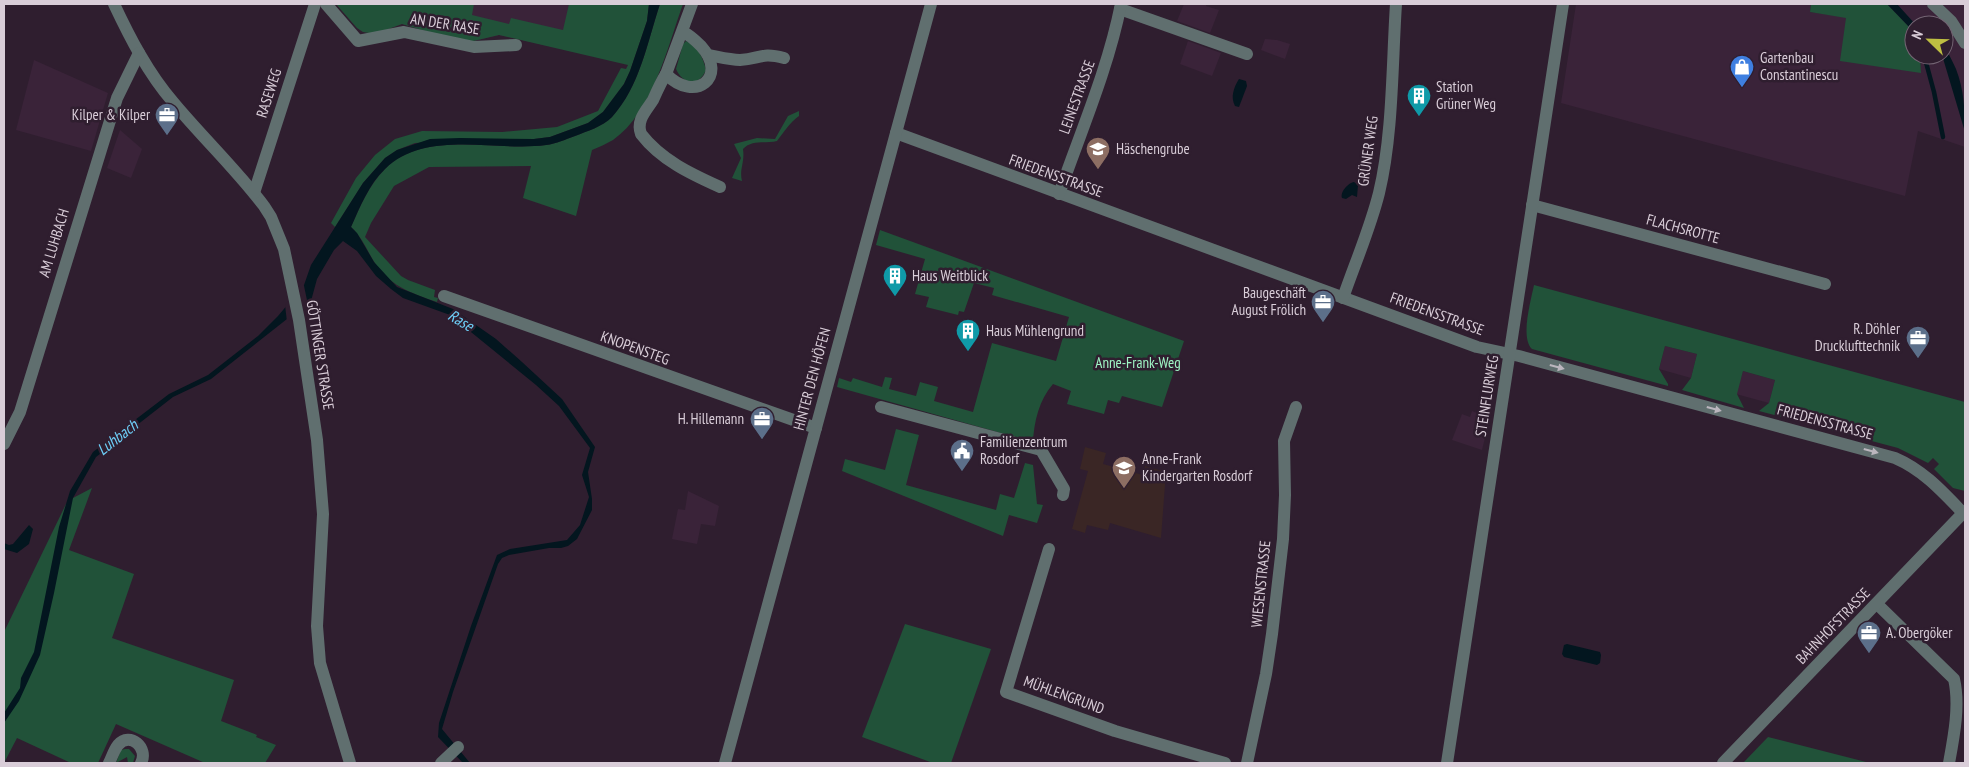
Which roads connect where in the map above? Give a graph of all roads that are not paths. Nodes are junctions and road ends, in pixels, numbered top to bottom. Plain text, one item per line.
1 (114, 4) edge
2 (315, 4) edge
3 (326, 4) edge
4 (692, 4) edge
5 (931, 4) edge
6 (1396, 4) edge
7 (1564, 4) edge
8 (1934, 4) edge
9 (1121, 6) edge
10 (682, 32) junction
11 (1965, 43) edge
12 (516, 45) dead end
13 (139, 53) junction
14 (1247, 54) dead end
15 (708, 55) junction
16 (784, 58) dead end
17 (666, 74) junction
18 (896, 133) junction
19 (720, 187) dead end
20 (254, 193) junction
21 (1059, 194) junction
22 (1532, 205) junction
23 (1825, 284) dead end
24 (444, 296) dead end
25 (1343, 298) junction
26 (1510, 355) junction
27 (881, 407) dead end
28 (1296, 407) dead end
29 (816, 428) junction
30 (4, 444) edge
31 (1063, 495) dead end
32 (1964, 512) edge
33 (1049, 549) dead end
34 (1877, 604) junction
35 (455, 751) dead end
36 (109, 763) edge
37 (141, 763) edge
38 (350, 763) edge
39 (441, 763) edge
40 (725, 763) edge
41 (1225, 763) edge
42 (1247, 763) edge
43 (1447, 763) edge
44 (1723, 763) edge
45 (1950, 763) edge

1 - 13 street, GÖTTINGER STRASSE
2 - 20 street, RASEWEG
3 - 12 street, AN DER RASE
4 - 10 street
5 - 18 street, HINTER DEN HÖFEN
6 - 25 street, GRÜNER WEG
7 - 22 street, STEINFLURWEG
8 - 11 street
9 - 14 street, LEINESTRASSE
9 - 21 street, LEINESTRASSE
10 - 15 street
10 - 17 street
13 - 20 street, GÖTTINGER STRASSE
13 - 30 street, AM LUHBACH
15 - 16 street
15 - 17 street
17 - 19 street
18 - 21 street, FRIEDENSSTRASSE
18 - 29 street, HINTER DEN HÖFEN
20 - 38 street, GÖTTINGER STRASSE
21 - 25 street, FRIEDENSSTRASSE
22 - 23 street, FLACHSROTTE
22 - 26 street, STEINFLURWEG
24 - 29 street, KNOPENSTEG
25 - 26 street, FRIEDENSSTRASSE
26 -> 32 street, FRIEDENSSTRASSE
26 - 43 street, STEINFLURWEG
27 - 31 street
28 - 42 street, WIESENSTRASSE
29 - 40 street, HINTER DEN HÖFEN
32 - 34 street, BAHNHOFSTRASSE
33 - 41 street, MÜHLENGRUND
34 - 44 street, BAHNHOFSTRASSE
34 - 45 street
35 - 39 street
36 - 37 street

